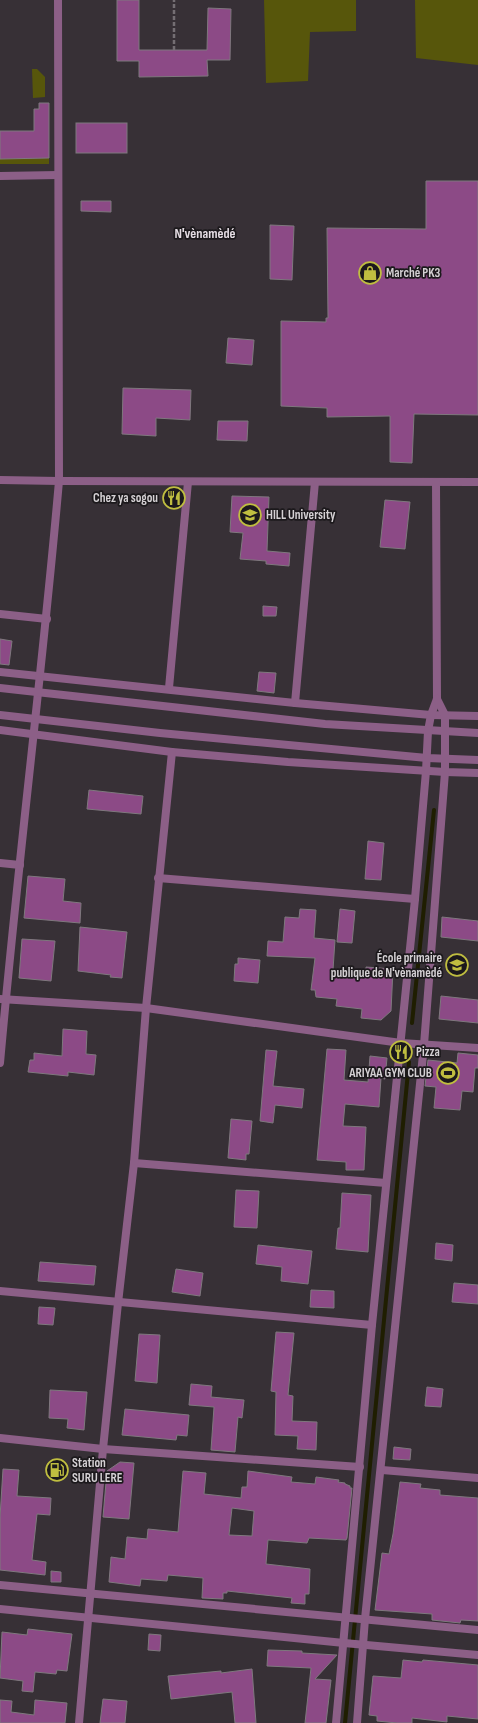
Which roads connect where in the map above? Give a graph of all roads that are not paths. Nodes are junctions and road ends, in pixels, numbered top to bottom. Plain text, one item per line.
1 (58, 0) edge
2 (58, 175) junction
3 (0, 176) edge
4 (0, 480) edge
5 (59, 481) junction
6 (188, 482) junction
7 (315, 482) junction
8 (436, 482) junction
9 (478, 482) edge
10 (0, 614) edge
11 (47, 618) junction
12 (0, 672) edge
13 (41, 676) junction
14 (0, 688) edge
15 (169, 688) junction
16 (39, 691) junction
17 (437, 699) junction
18 (296, 703) junction
19 (0, 715) edge
20 (431, 715) junction
21 (445, 715) junction
22 (478, 716) edge
23 (36, 718) junction
24 (0, 730) edge
25 (428, 731) junction
26 (446, 732) junction
27 (478, 733) edge
28 (33, 734) junction
29 (172, 752) junction
30 (427, 758) junction
31 (446, 759) junction
32 (478, 760) edge
33 (426, 771) junction
34 (445, 772) junction
35 (478, 773) edge
36 (0, 863) edge
37 (20, 864) junction
38 (158, 878) junction
39 (415, 899) junction
40 (3, 999) edge
41 (146, 1008) junction
42 (401, 1043) junction
43 (424, 1045) junction
44 (478, 1048) edge
45 (0, 1063) edge
46 (134, 1163) junction
47 (386, 1183) junction
48 (0, 1291) edge
49 (118, 1303) junction
50 (372, 1325) junction
51 (0, 1438) edge
52 (103, 1449) junction
53 (360, 1467) junction
54 (382, 1470) junction
55 (478, 1478) edge
56 (0, 1585) edge
57 (89, 1594) junction
58 (0, 1608) edge
59 (87, 1617) junction
60 (346, 1618) junction
61 (365, 1619) junction
62 (478, 1630) edge
63 (344, 1643) junction
64 (363, 1644) junction
65 (478, 1655) edge
66 (79, 1723) edge
67 (336, 1723) edge
68 (357, 1723) edge

1 - 2 street
2 - 3 street
2 - 5 street
4 - 5 street
5 - 6 street
5 - 11 street
6 - 7 street
6 - 15 street
7 - 8 street
7 - 18 street
8 - 9 street
8 - 17 street
10 - 11 street
11 - 13 street
12 - 13 street
13 - 15 street
13 - 16 street
14 - 16 street
15 - 18 street
16 - 23 street
16 - 25 street
17 - 20 street
17 - 21 street
18 - 20 street
19 - 23 street
20 - 21 street
20 - 25 street
21 - 22 street
21 - 26 street
23 - 28 street
23 - 30 street
24 - 28 street
25 - 26 street
25 - 30 street
26 - 27 street
26 - 31 street
28 - 29 street
28 - 37 street
29 - 33 street
29 - 38 street
30 - 31 street
30 - 33 street
31 - 32 street
31 - 34 street
33 - 34 street
33 - 39 street
34 - 35 street
34 - 43 street
36 - 37 street
37 - 40 street
38 - 39 street
38 - 41 street
39 - 42 street
40 - 41 street
40 - 45 street
41 - 42 street
41 - 46 street
42 - 43 street
42 - 47 street
43 - 44 street
43 - 54 street
46 - 47 street
46 - 49 street
47 - 50 street
48 - 49 street
49 - 50 street
49 - 52 street
50 - 53 street
51 - 52 street
52 - 53 street
52 - 57 street
53 - 60 street
54 - 55 street
54 - 61 street
56 - 57 street
57 - 59 street
57 - 60 street
58 - 59 street
59 - 63 street
59 - 66 street
60 - 61 street
60 - 63 street
61 - 62 street
61 - 64 street
63 - 64 street
63 - 67 street
64 - 65 street
64 - 68 street

